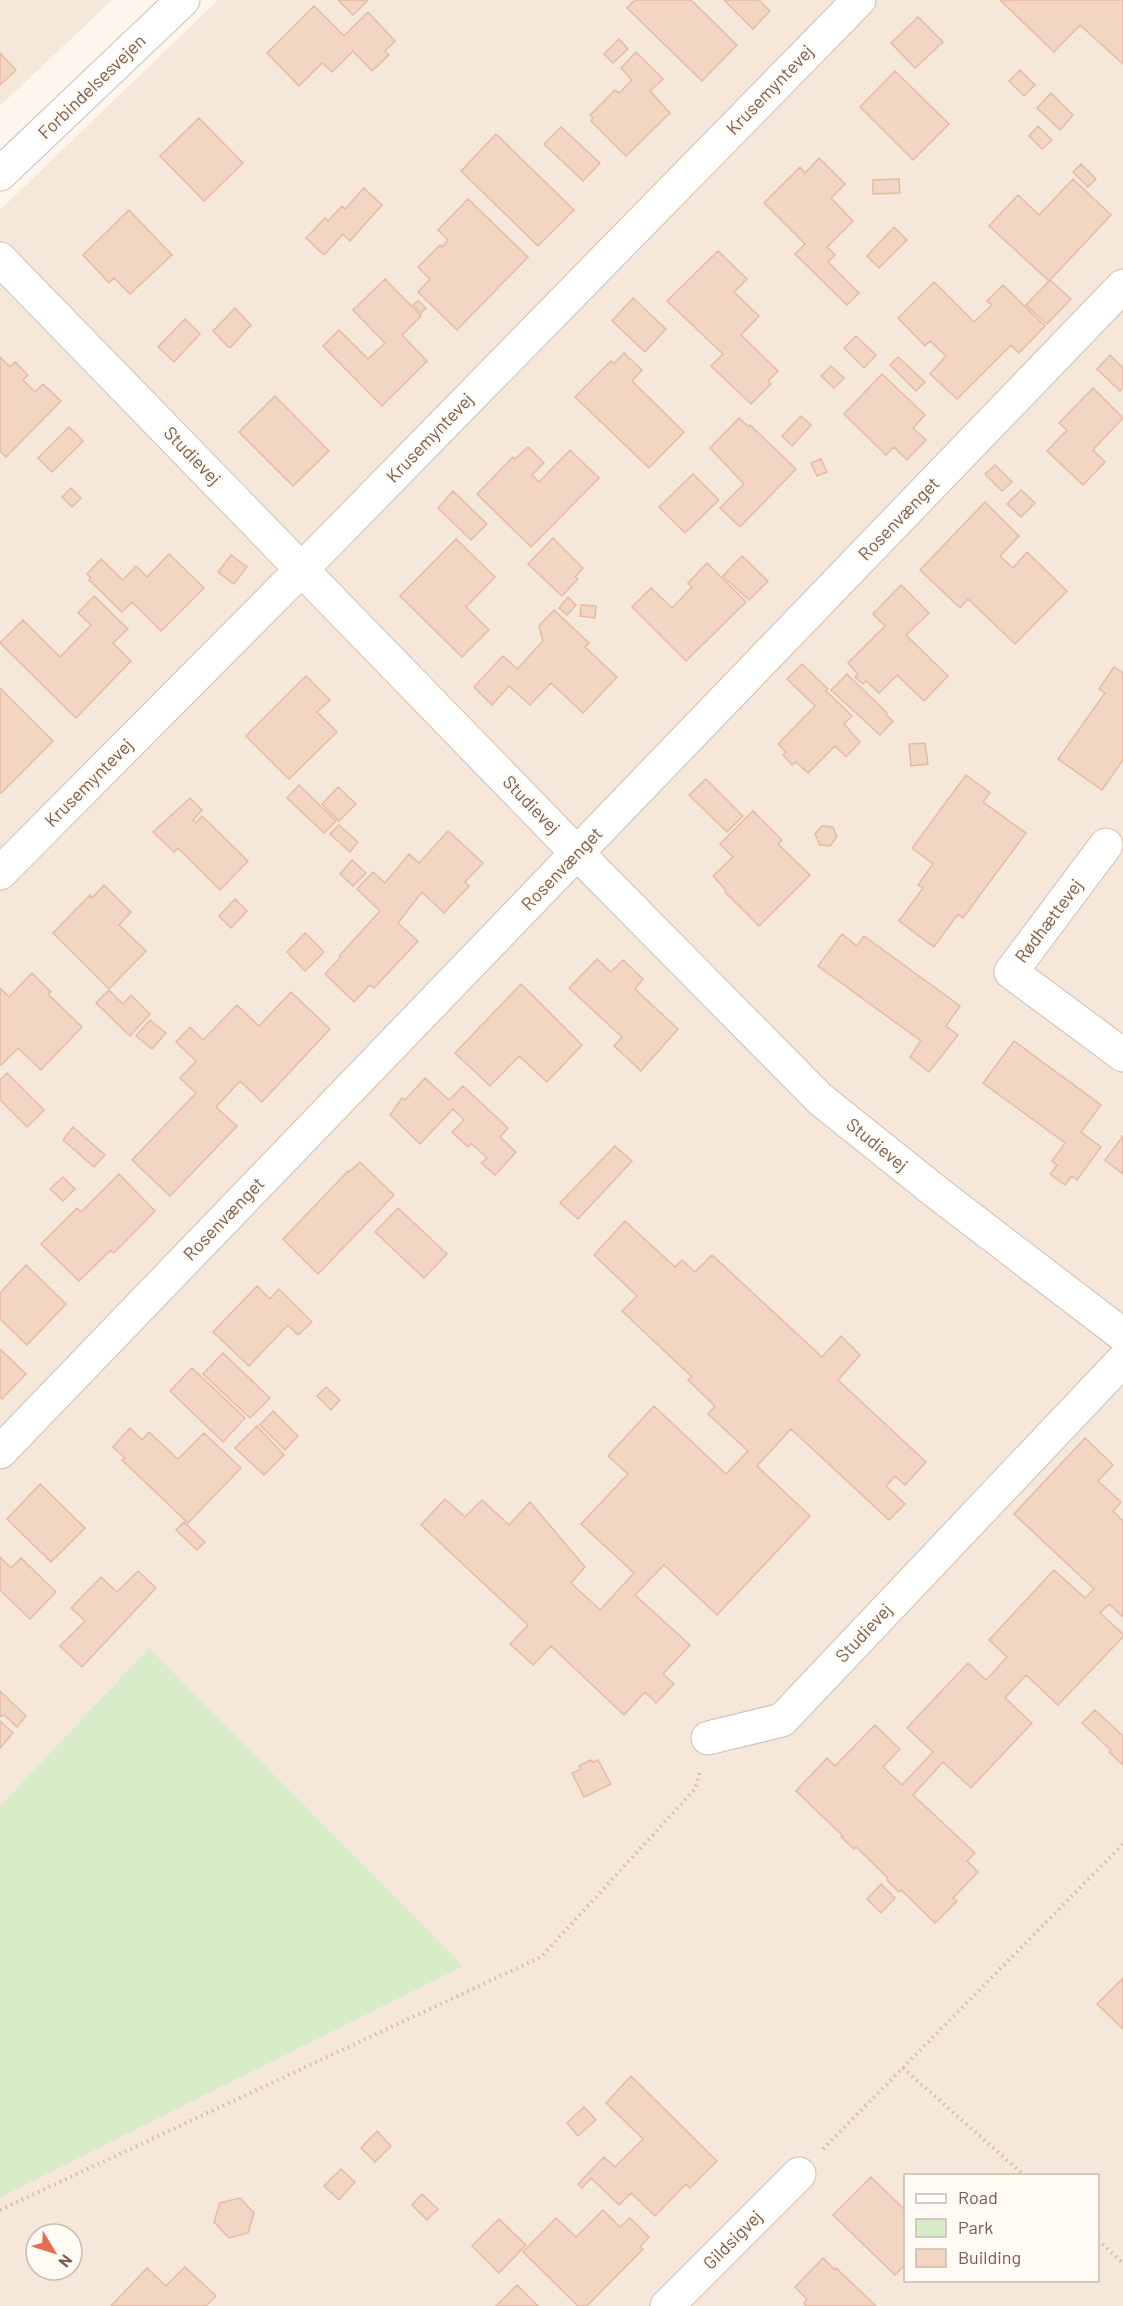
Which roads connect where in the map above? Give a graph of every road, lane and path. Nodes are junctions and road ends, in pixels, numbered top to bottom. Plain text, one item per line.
1 (183, 0) edge
2 (859, 0) edge
3 (0, 174) edge
4 (0, 259) edge
5 (1123, 286) edge
6 (302, 569) junction
7 (1106, 845) dead end
8 (577, 853) junction
9 (0, 873) edge
10 (1123, 1055) edge
11 (1123, 1335) edge
12 (1123, 1360) edge
13 (0, 1452) edge
14 (708, 1738) joint
15 (1123, 1844) edge
16 (903, 2068) junction
17 (799, 2174) joint
18 (1024, 2174) edge
19 (0, 2210) edge
20 (1099, 2241) edge
21 (1123, 2263) edge
22 (667, 2306) edge

1 - 3 street, Forbindelsesvejen
2 - 6 street, Krusemyntevej
4 - 6 street, Studievej
5 - 8 street, Rosenvænget
6 - 8 street, Studievej
6 - 9 street, Krusemyntevej
7 - 10 street, Rødhættevej
8 - 11 street, Studievej
8 - 13 street, Rosenvænget
12 - 14 street, Studievej
14 - 19 path
15 - 16 path
16 - 17 path
16 - 18 path
17 - 22 street, Gildsigvej
20 - 21 path

